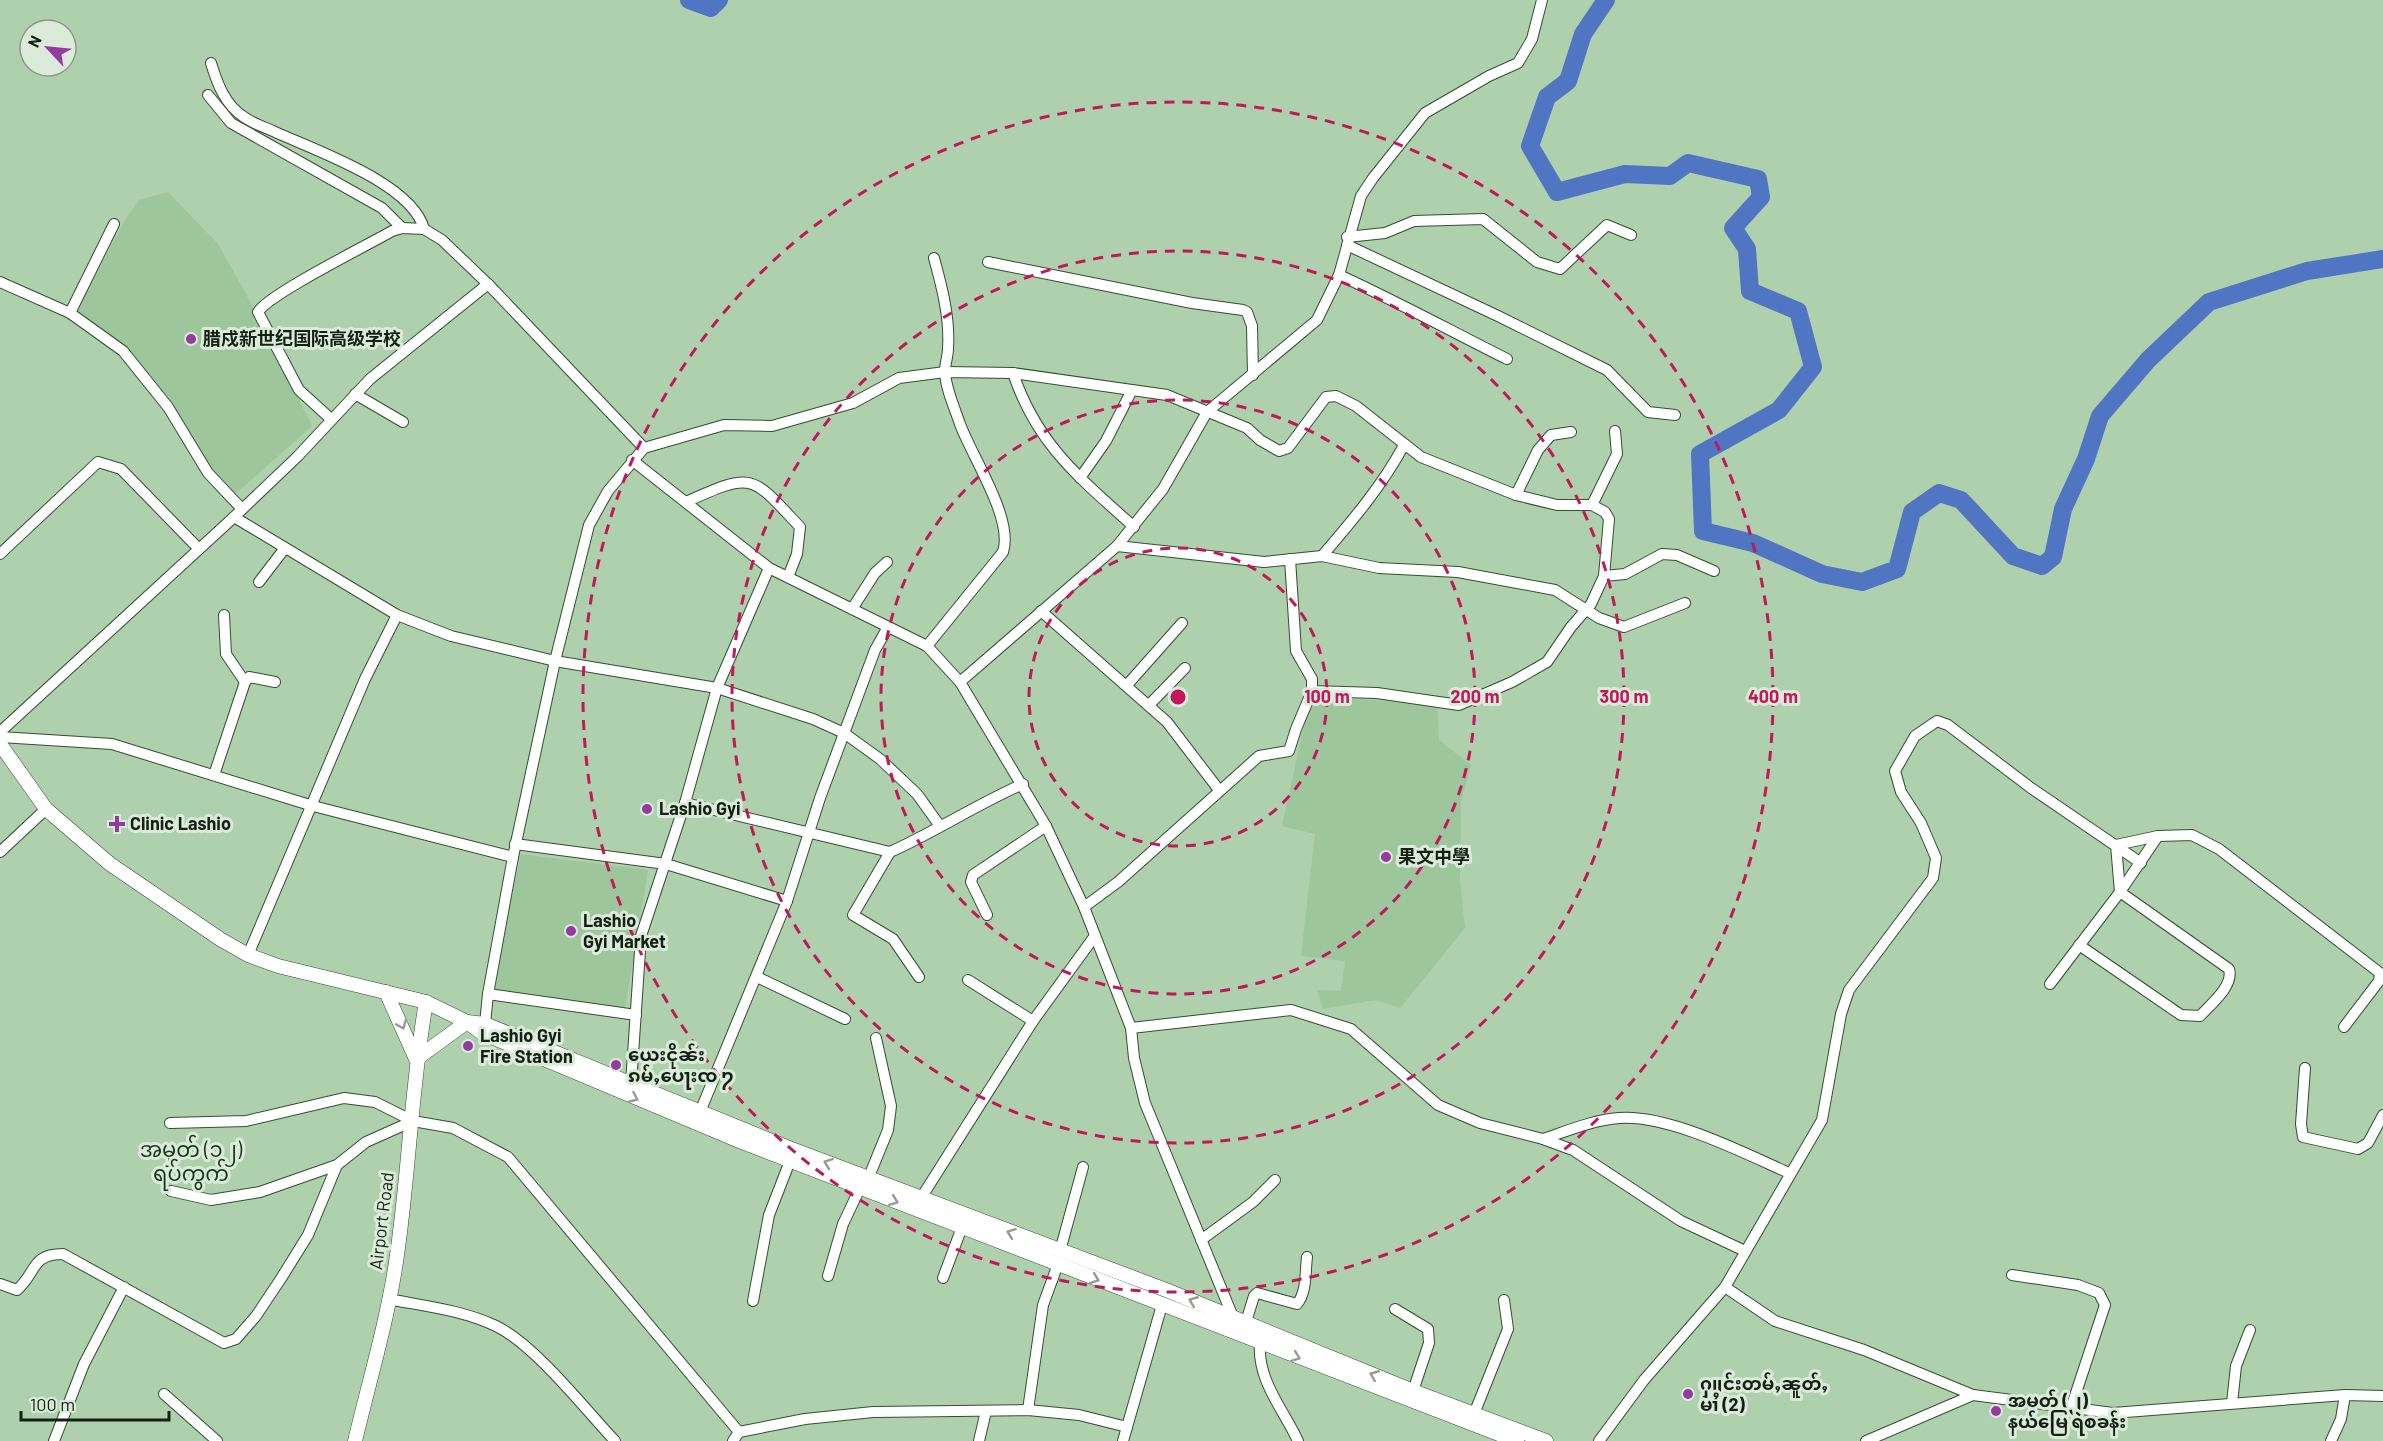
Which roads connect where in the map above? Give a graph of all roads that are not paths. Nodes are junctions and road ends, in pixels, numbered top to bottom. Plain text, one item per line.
1 (1542, 0) edge
2 (211, 63) dead end
3 (208, 95) dead end
4 (114, 224) dead end
5 (402, 228) junction
6 (424, 229) junction
7 (1631, 235) dead end
8 (1347, 241) junction
9 (934, 258) dead end
10 (988, 262) dead end
11 (1339, 275) junction
12 (0, 282) edge
13 (488, 284) junction
14 (70, 313) junction
15 (1507, 359) dead end
16 (945, 372) junction
17 (1013, 373) junction
18 (1253, 375) junction
19 (1132, 390) junction
20 (355, 394) junction
21 (1207, 412) junction
22 (1675, 415) dead end
23 (331, 419) junction
24 (403, 422) dead end
25 (1615, 431) dead end
26 (1571, 432) dead end
27 (1404, 445) junction
28 (644, 448) junction
29 (632, 460) junction
30 (1080, 478) junction
31 (1516, 495) junction
32 (686, 502) junction
33 (1592, 505) junction
34 (238, 513) junction
35 (1134, 527) junction
36 (1118, 546) junction
37 (199, 549) junction
38 (285, 549) junction
39 (0, 554) edge
40 (1322, 556) junction
41 (1290, 559) junction
42 (887, 562) dead end
43 (769, 568) junction
44 (1714, 571) dead end
45 (1604, 576) junction
46 (788, 577) junction
47 (259, 582) dead end
48 (1685, 603) dead end
49 (852, 609) junction
50 (1587, 609) junction
51 (1041, 612) junction
52 (224, 615) dead end
53 (397, 615) junction
54 (1182, 623) dead end
55 (888, 627) junction
56 (927, 646) junction
57 (555, 661) junction
58 (1185, 668) dead end
59 (244, 682) junction
60 (275, 682) dead end
61 (960, 682) junction
62 (1127, 685) junction
63 (717, 688) junction
64 (1312, 691) junction
65 (1149, 705) junction
66 (0, 732) edge
67 (844, 733) junction
68 (0, 737) edge
69 (0, 744) edge
70 (213, 775) junction
71 (1023, 784) junction
72 (1219, 790) junction
73 (685, 803) junction
74 (313, 806) junction
75 (46, 809) junction
76 (940, 826) junction
77 (1046, 826) junction
78 (809, 831) junction
79 (2158, 836) junction
80 (515, 844) junction
81 (2116, 845) junction
82 (0, 852) edge
83 (890, 852) junction
84 (513, 857) junction
85 (2140, 863) junction
86 (666, 864) junction
87 (2120, 892) junction
88 (787, 901) junction
89 (1084, 908) junction
90 (987, 915) dead end
91 (1094, 937) junction
92 (2079, 945) junction
93 (248, 955) junction
94 (757, 977) junction
95 (919, 977) dead end
96 (968, 980) dead end
97 (2050, 984) dead end
98 (387, 992) junction
99 (488, 994) junction
100 (426, 1002) junction
101 (636, 1015) junction
102 (845, 1019) dead end
103 (1033, 1021) junction
104 (467, 1022) junction
105 (485, 1024) junction
106 (2344, 1026) dead end
107 (1131, 1028) junction
108 (876, 1038) dead end
109 (416, 1059) junction
110 (2305, 1068) dead end
111 (631, 1084) junction
112 (700, 1112) junction
113 (2383, 1115) edge
114 (413, 1121) junction
115 (170, 1122) dead end
116 (1543, 1139) junction
117 (790, 1161) junction
118 (337, 1165) junction
119 (1083, 1167) dead end
120 (1789, 1173) junction
121 (1275, 1180) dead end
122 (864, 1183) junction
123 (171, 1191) dead end
124 (921, 1198) junction
125 (962, 1227) junction
126 (1201, 1240) junction
127 (1745, 1251) junction
128 (1307, 1257) dead end
129 (1059, 1258) junction
130 (2013, 1275) dead end
131 (828, 1276) dead end
132 (943, 1278) dead end
133 (0, 1284) edge
134 (124, 1287) junction
135 (1725, 1287) junction
136 (388, 1299) junction
137 (1504, 1300) dead end
138 (753, 1301) dead end
139 (1162, 1305) junction
140 (1395, 1309) dead end
141 (1233, 1317) junction
142 (1246, 1322) junction
143 (2250, 1330) dead end
144 (1260, 1343) junction
145 (1413, 1391) junction
146 (164, 1394) dead end
147 (1973, 1395) junction
148 (2345, 1395) junction
149 (2383, 1396) edge
150 (2232, 1403) junction
151 (2071, 1408) junction
152 (1028, 1410) junction
153 (986, 1412) junction
154 (1473, 1414) junction
155 (1127, 1427) junction
156 (736, 1438) edge
157 (1296, 1440) edge
158 (54, 1441) edge
159 (217, 1441) edge
160 (355, 1441) edge
161 (615, 1441) edge
162 (979, 1441) edge
163 (1123, 1441) edge
164 (1517, 1441) edge
165 (1546, 1441) edge
166 (1599, 1441) edge
167 (1866, 1441) edge
168 (2331, 1441) edge

1 - 8 street
2 - 6 street
3 - 5 street
4 - 14 street
5 - 6 street
5 - 23 street
6 - 13 street
7 - 8 street
8 - 11 street
8 - 22 street
9 - 16 street
10 - 18 street
11 - 15 street
11 - 18 street
12 - 14 street
13 - 20 street
13 - 28 street
14 - 34 street
16 - 17 street
16 - 28 street
16 - 56 street
17 - 19 street
17 - 30 street
18 - 21 street
19 - 21 street
19 - 30 street
20 - 23 street
20 - 24 street
21 - 27 street
21 - 35 street
23 - 34 street
25 - 33 street
26 - 31 street
27 - 31 street
27 - 40 street
28 - 29 street
29 - 32 street
29 - 57 street
30 - 35 street
31 - 33 street
32 - 43 street
32 - 46 street
33 - 45 street
34 - 37 street
34 - 38 street
35 - 36 street
36 - 41 street
36 - 51 street
37 - 39 street
37 - 66 street
38 - 47 street
38 - 53 street
40 - 41 street
40 - 50 street
41 - 64 street
42 - 49 street
43 - 46 street
43 - 63 street
44 - 45 street
45 - 50 street
46 - 49 street
48 - 50 street
49 - 55 street
50 - 64 street
51 - 61 street
51 - 62 street
52 - 59 street
53 - 57 street
53 - 74 street
54 - 62 street
55 - 56 street
55 - 67 street
56 - 61 street
57 - 63 street
57 - 80 street
58 - 65 street
59 - 60 street
59 - 70 street
61 - 71 street
62 - 65 street
63 - 67 street
63 - 73 street
64 - 72 street
65 - 72 street
67 - 76 street
67 - 78 street
68 - 70 street
69 - 75 main road
70 - 74 street
71 - 76 street
71 - 77 street
72 - 89 street
73 - 78 street
73 - 86 street
74 - 84 street
74 - 93 street
75 - 82 street
75 - 93 main road
76 - 83 street
77 - 89 street
77 - 90 street
78 - 83 street
78 - 88 street
79 - 81 street
79 - 85 street
79 - 106 street
80 - 84 street
80 - 86 street
81 - 85 street
81 - 87 street
81 - 120 street
83 - 95 street
84 - 99 street
85 - 87 street
86 - 88 street
86 - 101 street
87 - 92 street
87 - 92 street
88 - 94 street
89 - 91 street
91 - 103 street
91 - 107 street
92 - 97 street
93 - 98 main road
94 - 102 street
94 - 112 street
96 - 103 street
98 - 100 main road
98 -> 109 main road
99 - 101 street
99 - 105 street
100 - 104 main road
100 - 109 main road, Airport Road
101 - 111 street
103 - 124 street
104 - 105 main road
104 - 109 main road
104 -> 117 main road
105 - 111 main road
107 - 116 street
107 - 126 street
108 - 122 street
109 - 114 main road, Airport Road
110 - 113 street
111 - 112 main road
122 -> 112 main road
114 - 115 street
114 - 118 street
114 - 136 main road, Airport Road
114 - 156 street
116 - 120 street
116 - 127 street
117 - 122 main road
117 - 138 street
118 - 123 street
118 - 134 street
119 - 129 street
120 - 127 street
121 - 126 street
122 - 124 main road
122 -> 125 main road
122 - 131 street
129 -> 124 main road
125 - 129 main road
125 - 132 street
126 - 141 street
127 - 135 street
128 - 142 street
129 -> 139 main road
141 -> 129 main road
129 - 152 street
130 - 151 street
133 - 134 street
134 - 158 street
135 - 147 street
135 - 166 street
136 - 160 main road, Airport Road
136 - 161 street
137 - 154 street
139 - 144 main road
139 - 155 street
140 - 145 street
141 - 142 main road
145 -> 142 main road
143 - 150 street
144 - 157 street
144 -> 164 main road
145 - 154 main road
146 - 159 street
147 - 151 street
147 - 167 street
148 - 149 street
148 - 150 street
148 - 168 street
150 - 151 street
152 - 153 street
152 - 155 street
153 - 156 street
153 - 162 street
154 - 165 main road
155 - 163 street

